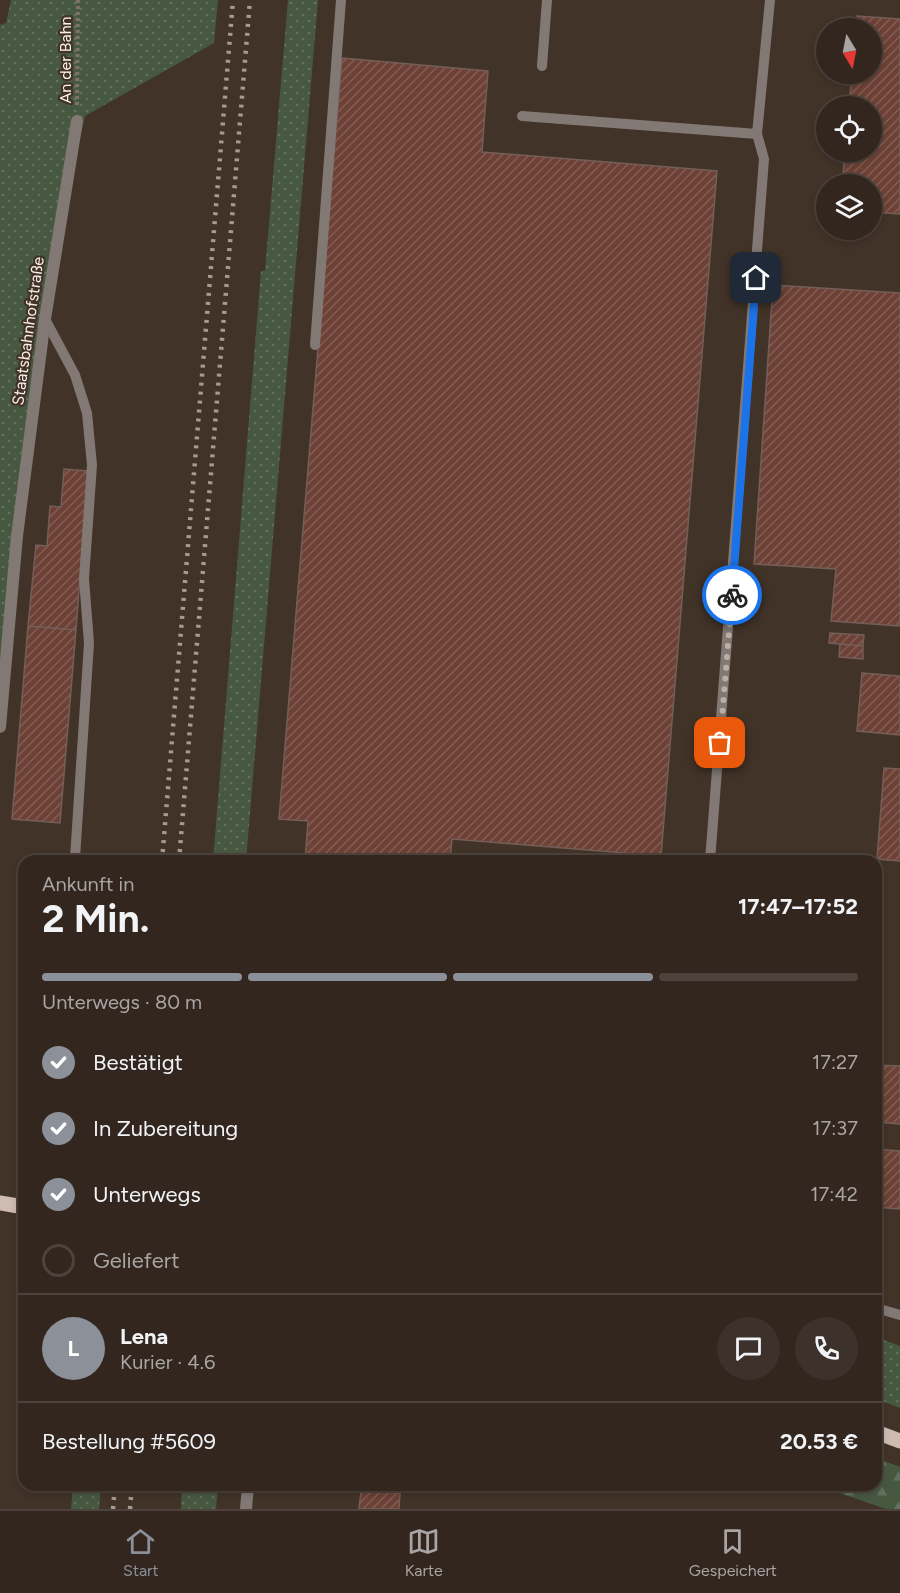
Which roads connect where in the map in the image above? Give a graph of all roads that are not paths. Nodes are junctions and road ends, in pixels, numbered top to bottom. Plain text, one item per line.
1 (340, 0) edge
2 (547, 0) edge
3 (770, 0) edge
4 (542, 66) dead end
5 (522, 116) dead end
6 (77, 121) road end
7 (757, 134) junction
8 (45, 319) junction
9 (315, 345) dead end
10 (0, 727) edge
11 (75, 855) edge
12 (711, 855) edge
13 (0, 1203) edge
14 (18, 1206) edge
15 (882, 1310) edge
16 (900, 1315) edge
17 (882, 1434) edge
18 (900, 1441) edge
19 (248, 1491) edge
20 (246, 1509) edge

1 - 9 lane
2 - 4 lane
3 - 7 lane
5 - 7 lane
6 - 8 street, Staatsbahnhofstraße
7 - 12 lane
8 - 10 street, Staatsbahnhofstraße
8 - 11 lane
13 - 14 main road
15 - 16 lane
17 - 18 main road
19 - 20 street

